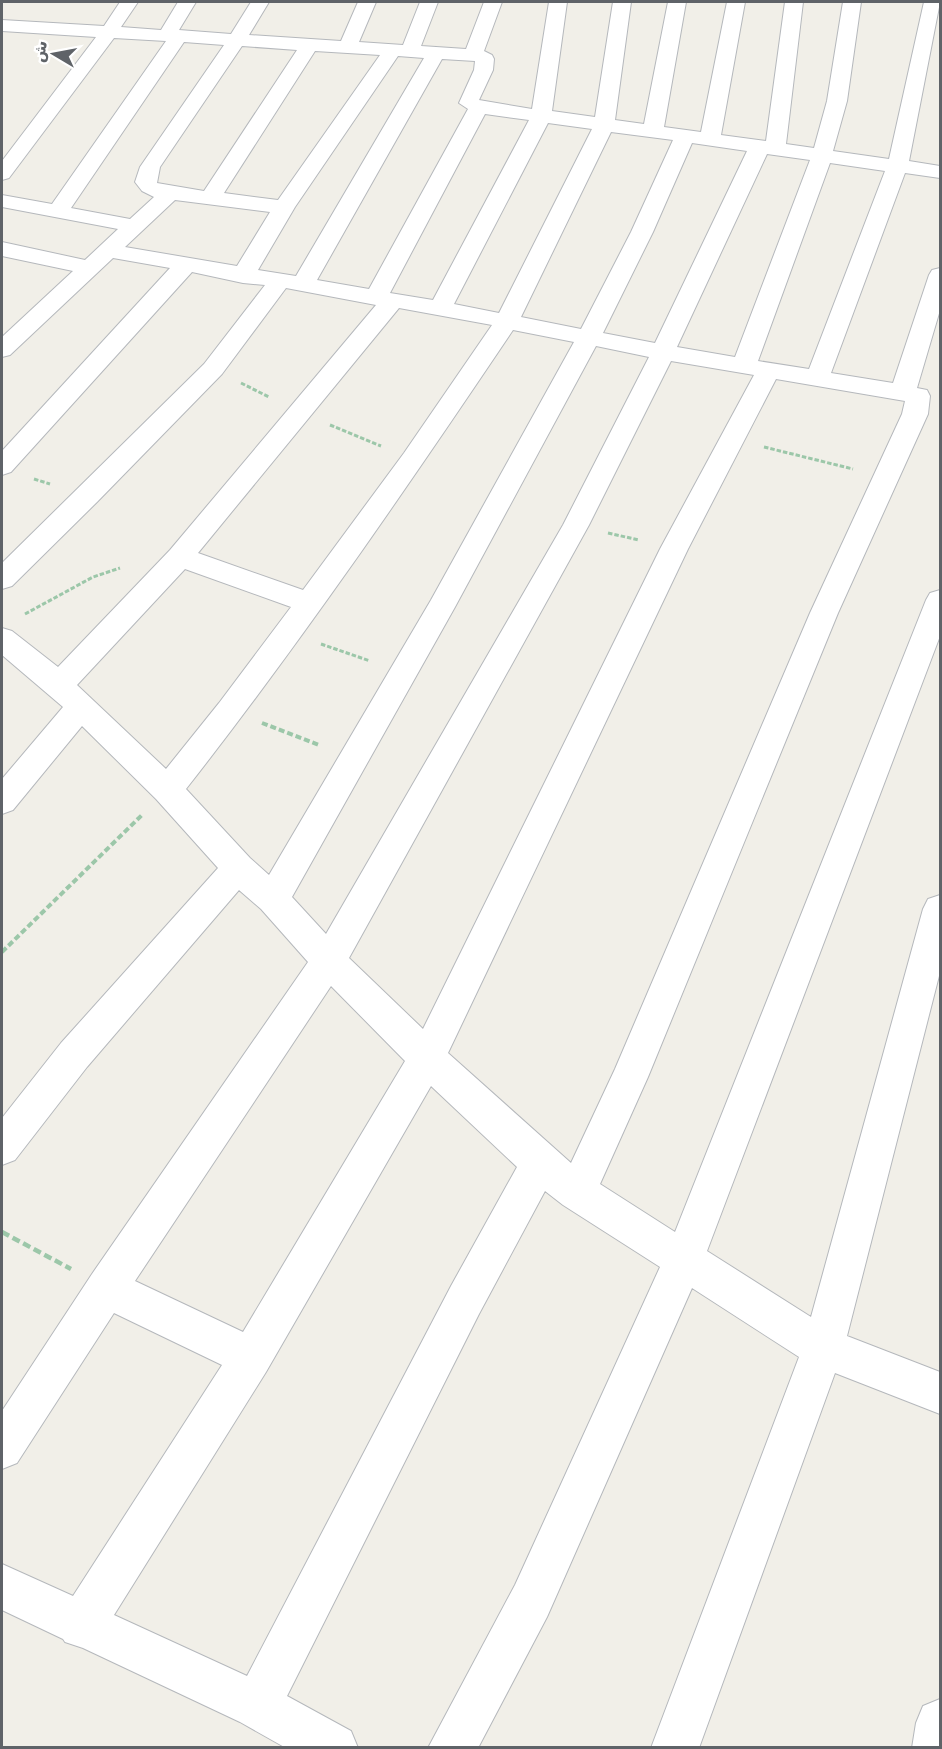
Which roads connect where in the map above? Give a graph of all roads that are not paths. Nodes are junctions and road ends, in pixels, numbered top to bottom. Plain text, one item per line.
1 (129, 2) edge
2 (187, 2) edge
3 (260, 2) edge
4 (367, 2) edge
5 (429, 2) edge
6 (493, 2) edge
7 (558, 2) edge
8 (622, 2) edge
9 (677, 2) edge
10 (736, 2) edge
11 (794, 2) edge
12 (852, 2) edge
13 (933, 2) edge
14 (60, 10) dead end
15 (3, 26) edge
16 (48, 27) junction
17 (109, 31) junction
18 (173, 35) junction
19 (236, 41) junction
20 (309, 45) junction
21 (348, 47) junction
22 (401, 50) junction
23 (436, 53) junction
24 (473, 55) junction
25 (479, 107) junction
26 (541, 116) junction
27 (604, 125) junction
28 (653, 132) junction
29 (684, 136) junction
30 (711, 140) junction
31 (767, 149) junction
32 (822, 155) junction
33 (898, 165) junction
34 (940, 172) edge
35 (2, 174) edge
36 (170, 193) junction
37 (211, 196) junction
38 (2, 201) edge
39 (284, 207) junction
40 (58, 211) junction
41 (135, 226) junction
42 (2, 249) edge
43 (109, 251) junction
44 (185, 266) junction
45 (91, 268) junction
46 (940, 275) edge
47 (243, 276) junction
48 (291, 284) junction
49 (384, 299) junction
50 (440, 308) junction
51 (507, 321) junction
52 (590, 338) junction
53 (2, 350) edge
54 (663, 352) junction
55 (744, 365) junction
56 (769, 369) junction
57 (817, 379) junction
58 (903, 392) junction
59 (2, 466) edge
60 (180, 556) junction
61 (2, 579) edge
62 (940, 600) edge
63 (308, 602) junction
64 (2, 639) edge
65 (59, 685) junction
66 (81, 707) junction
67 (167, 790) junction
68 (2, 801) edge
69 (238, 868) junction
70 (273, 899) junction
71 (940, 909) edge
72 (329, 962) junction
73 (427, 1058) junction
74 (2, 1147) edge
75 (540, 1163) junction
76 (577, 1192) junction
77 (683, 1262) junction
78 (106, 1288) junction
79 (823, 1348) junction
80 (251, 1357) junction
81 (940, 1393) edge
82 (2, 1448) edge
83 (2, 1587) edge
84 (81, 1626) junction
85 (257, 1705) junction
86 (940, 1723) edge
87 (334, 1748) edge
88 (452, 1748) edge
89 (675, 1748) edge
90 (936, 1748) edge

1 - 17 street
2 - 18 street
3 - 19 street
4 - 21 street
5 - 22 street
6 - 24 street
7 - 26 street
8 - 27 street
9 - 28 street
10 - 30 street
11 - 31 street
12 - 32 street
13 - 33 street
14 - 16 street
15 - 16 street
16 - 17 street
17 - 18 street
17 - 35 street
18 - 19 street
18 - 40 street
19 - 20 street
19 - 36 street
20 - 21 street
20 - 37 street
21 - 22 street
22 - 23 street
22 - 39 street
23 - 24 street
23 - 48 street
24 - 25 street
25 - 26 street
25 - 49 street
26 - 27 street
26 - 50 street
27 - 28 street
27 - 51 street
28 - 29 street
29 - 30 street
29 - 52 street
30 - 31 street
31 - 32 street
31 - 54 street
32 - 33 street
32 - 55 street
33 - 34 street
33 - 57 street
36 - 37 street
36 - 41 street
37 - 39 street
38 - 40 street
39 - 47 street
40 - 41 street
41 - 43 street
42 - 45 street
43 - 44 street
43 - 45 street
44 - 47 street
44 - 59 street
45 - 53 street
46 - 58 street
47 - 48 street
48 - 49 street
48 - 61 street
49 - 50 street
49 - 60 street
50 - 51 street
51 - 52 street
51 - 63 street
52 - 54 street
52 - 70 street
54 - 55 street
54 - 72 street
55 - 56 street
56 - 57 street
56 - 73 street
57 - 58 street
58 - 76 street
60 - 63 street
60 - 65 street
62 - 77 street
63 - 67 street
64 - 65 street
65 - 66 street
66 - 67 street
66 - 68 street
67 - 69 street
69 - 70 street
69 - 74 street
70 - 72 street
71 - 79 street
72 - 73 street
72 - 78 street
73 - 75 street
73 - 80 street
75 - 76 street
75 - 85 street
76 - 77 street
77 - 79 street
77 - 88 street
78 - 80 street
78 - 82 street
79 - 81 street
79 - 89 street
80 - 84 street
83 - 84 street
84 - 85 street
85 - 87 street
86 - 90 street

